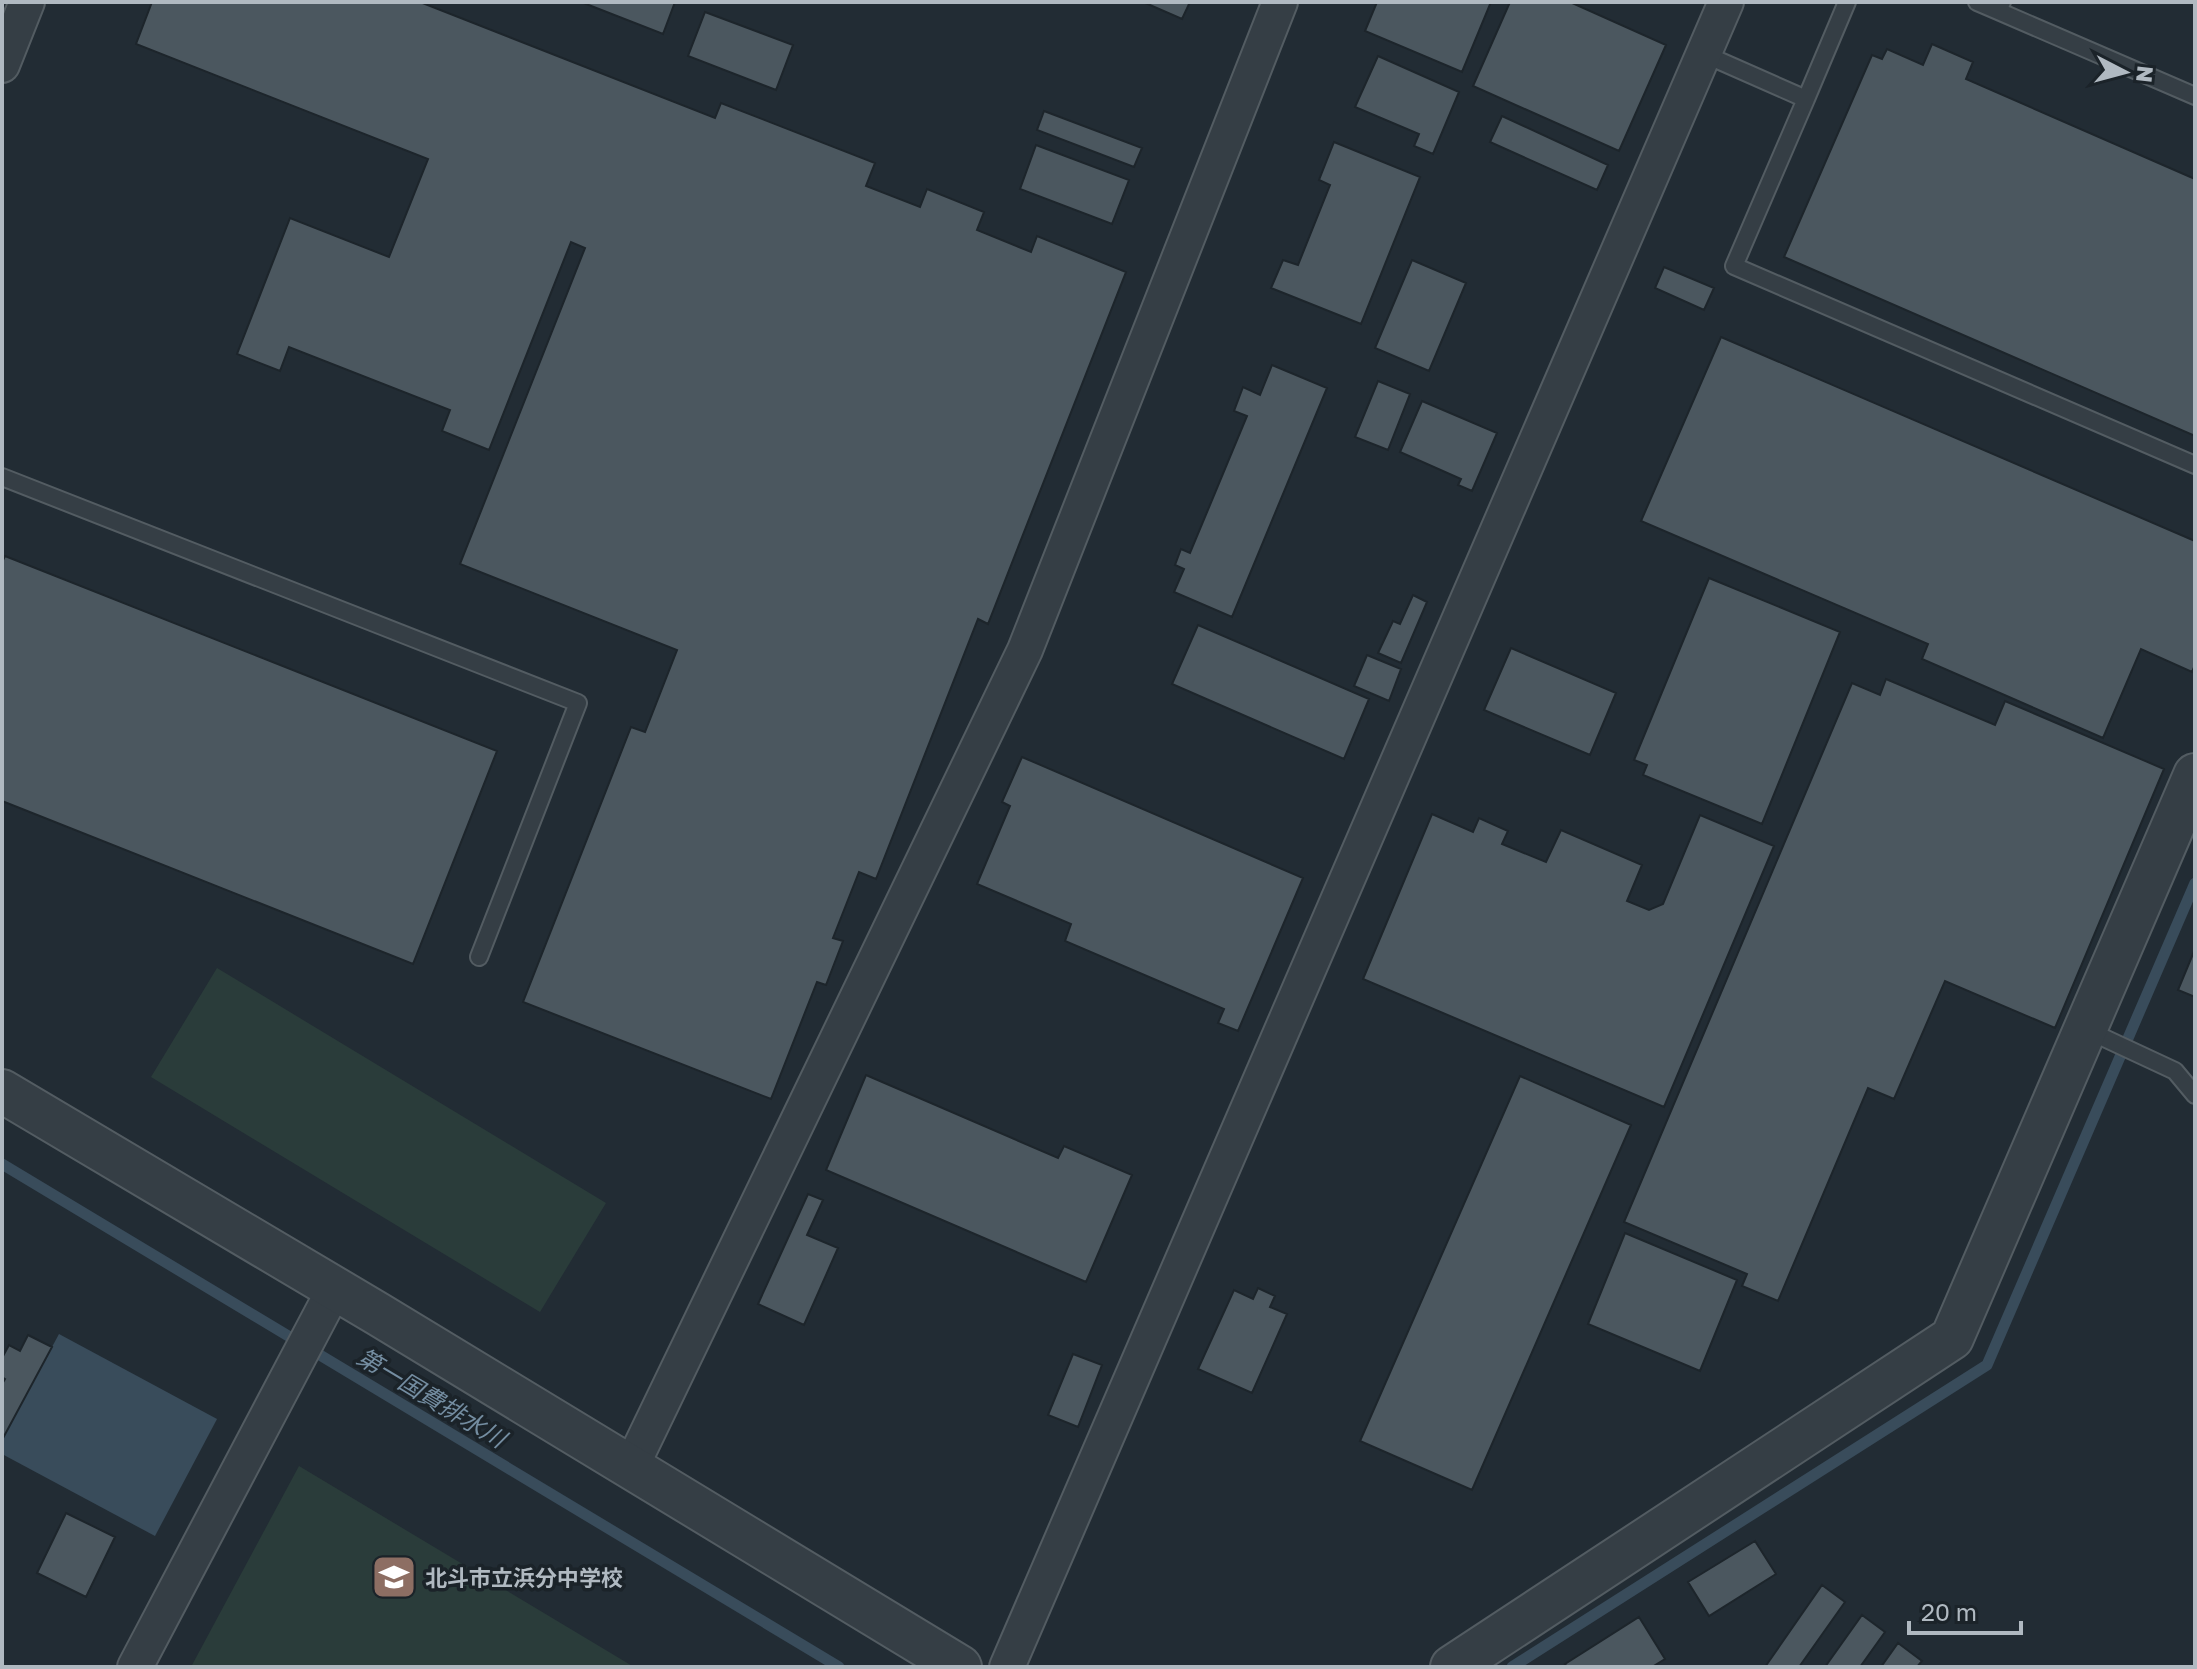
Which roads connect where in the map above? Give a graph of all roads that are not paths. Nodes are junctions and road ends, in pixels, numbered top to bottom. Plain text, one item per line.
1 (27, 2) edge
2 (1280, 2) edge
3 (1726, 2) edge
4 (1847, 2) edge
5 (1977, 2) edge
6 (2000, 7) edge
7 (1704, 54) junction
8 (2, 65) edge
9 (2195, 96) edge
10 (1806, 99) junction
11 (2195, 465) edge
12 (2, 477) edge
13 (2195, 775) edge
14 (479, 957) dead end
15 (2097, 1034) junction
16 (2, 1091) edge
17 (2195, 1095) edge
18 (325, 1306) junction
19 (630, 1469) junction
20 (135, 1667) edge
21 (960, 1667) edge
22 (1007, 1667) edge
23 (1452, 1667) edge

1 - 8 street
2 - 19 street
3 - 7 street
4 - 10 lane
5 - 6 lane
6 - 9 lane
7 - 10 lane
7 - 22 street
10 - 11 lane
12 - 14 lane
13 - 15 street
15 - 17 lane
15 - 23 street
16 - 18 street
18 - 19 street
18 - 20 street
19 - 21 street

